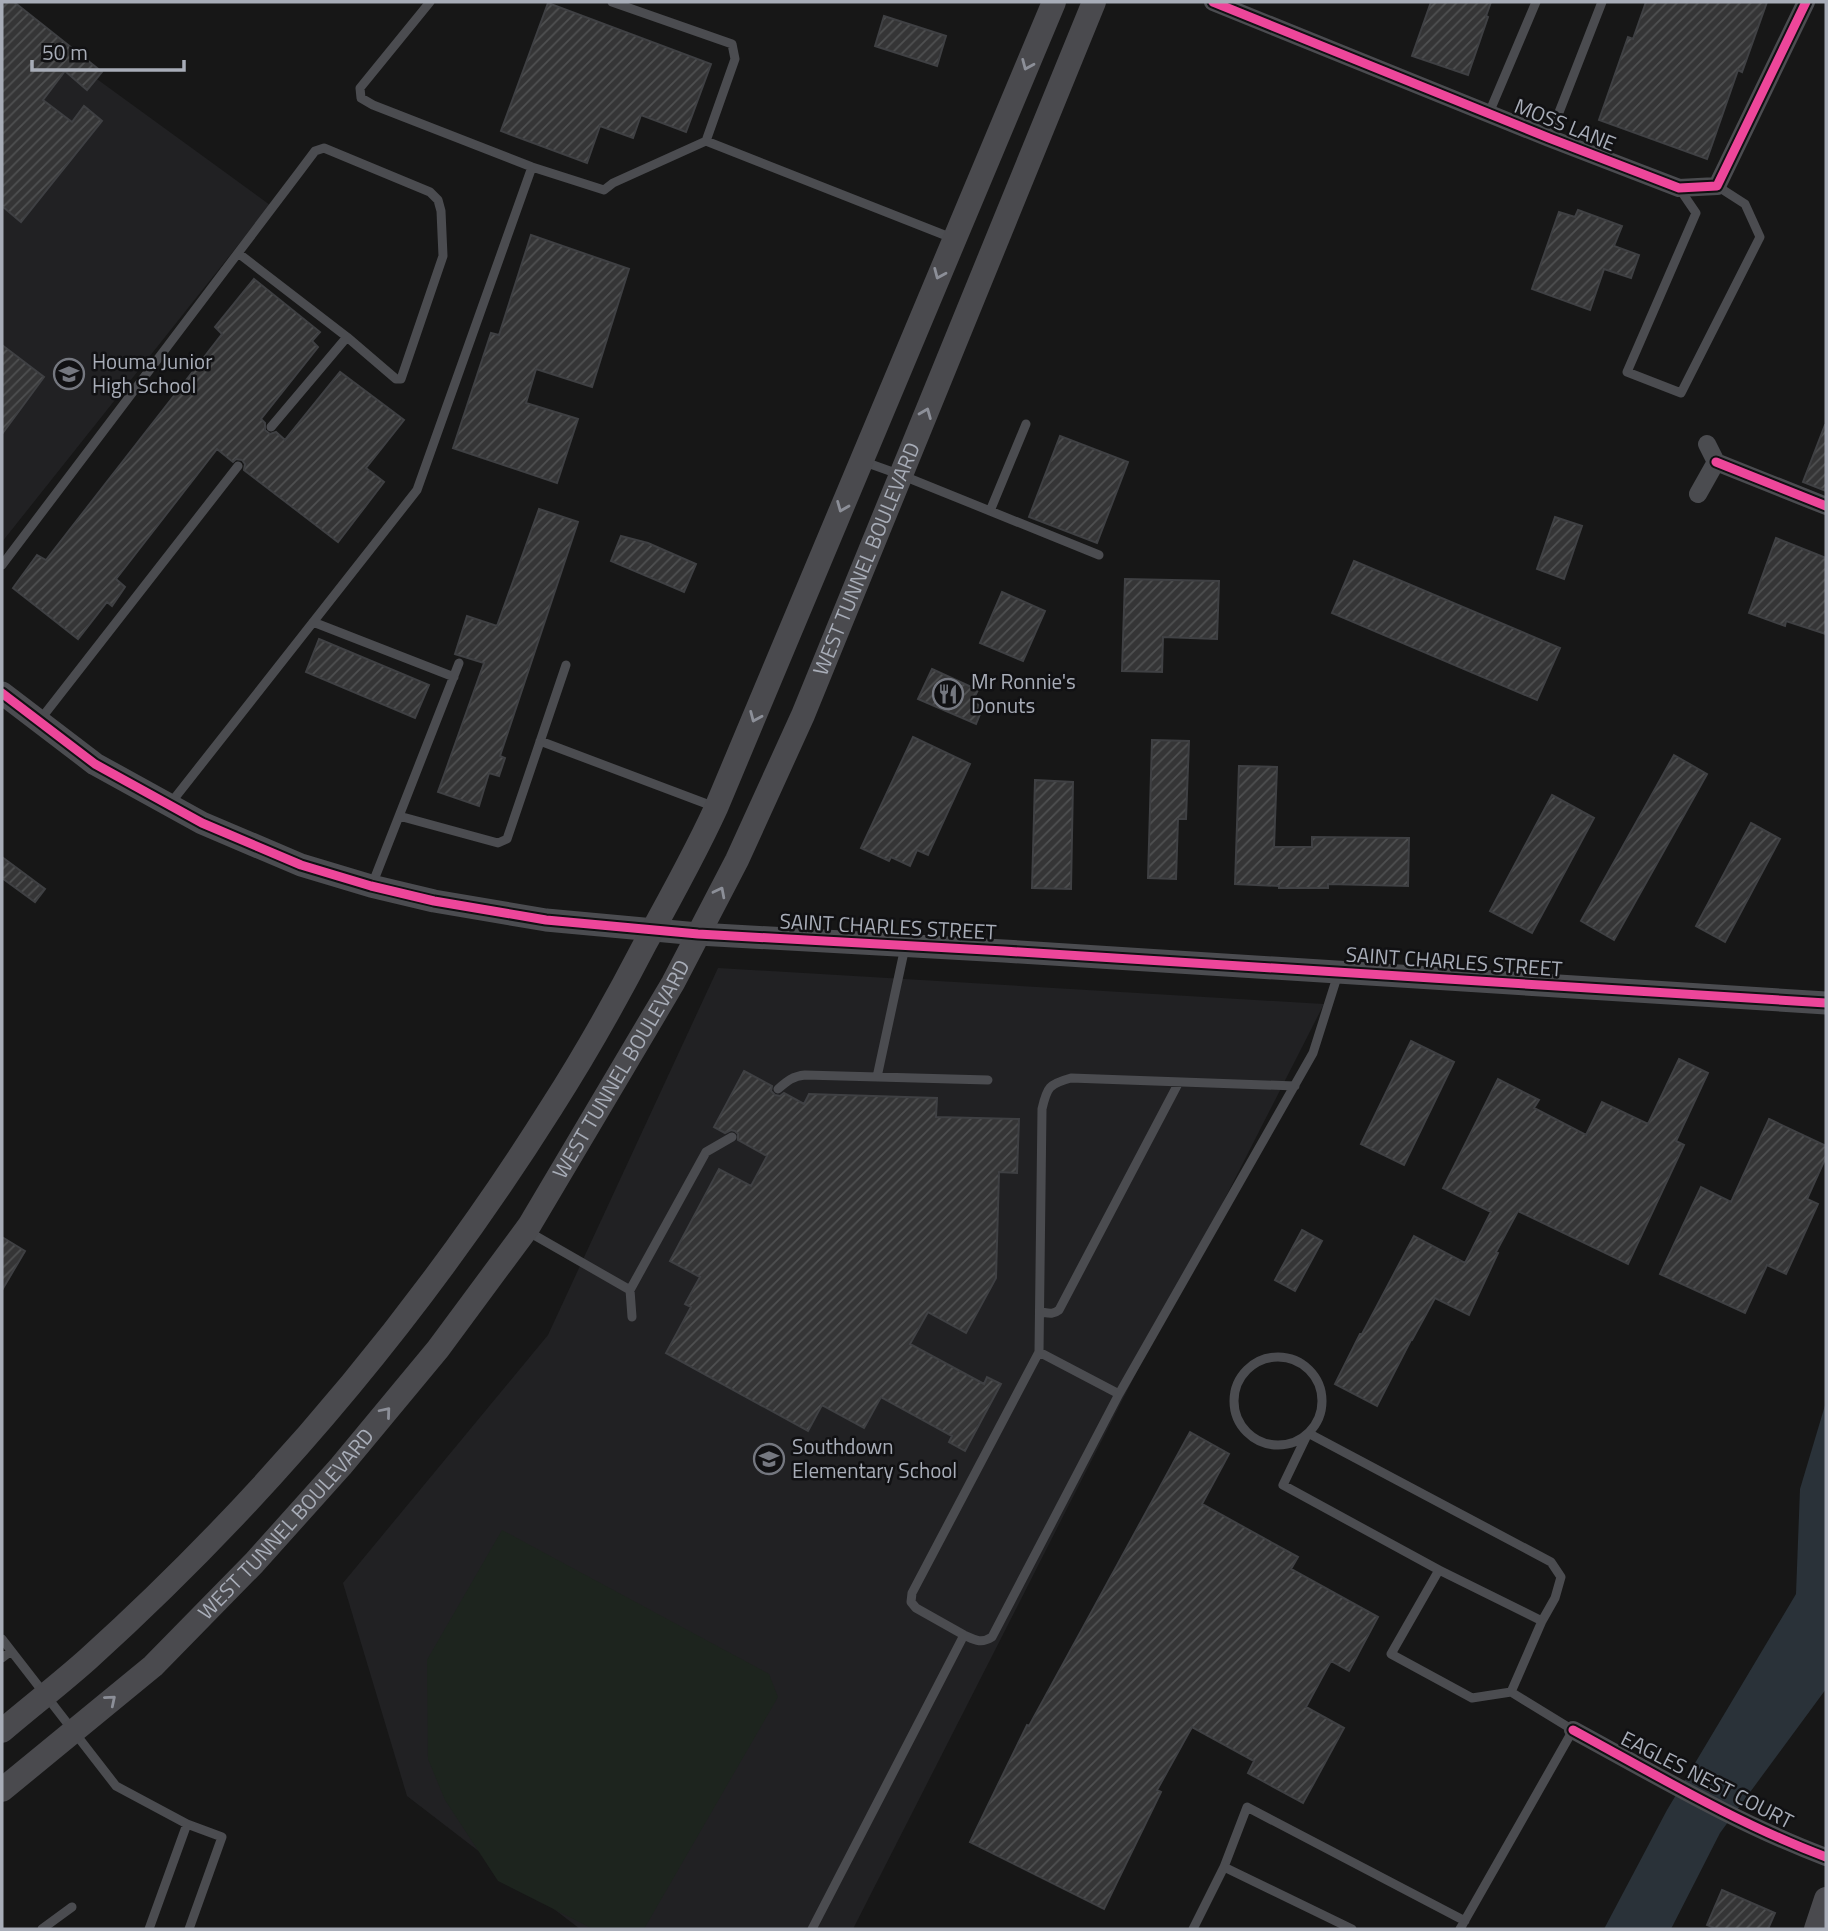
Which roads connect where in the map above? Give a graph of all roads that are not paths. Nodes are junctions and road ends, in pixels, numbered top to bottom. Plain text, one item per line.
1 (430, 2) edge
2 (612, 2) edge
3 (1054, 2) edge
4 (1094, 2) edge
5 (1213, 2) edge
6 (1536, 2) edge
7 (1602, 2) edge
8 (1806, 2) edge
9 (1489, 113) junction
10 (1549, 138) junction
11 (706, 141) junction
12 (532, 167) junction
13 (1717, 186) junction
14 (1679, 188) junction
15 (953, 239) junction
16 (238, 253) junction
17 (346, 337) junction
18 (1026, 424) dead end
19 (271, 427) dead end
20 (1707, 444) dead end
21 (860, 461) junction
22 (1716, 462) junction
23 (238, 466) dead end
24 (901, 475) junction
25 (1698, 494) dead end
26 (1826, 506) edge
27 (990, 511) junction
28 (1099, 555) dead end
29 (2, 565) edge
30 (313, 622) junction
31 (459, 663) dead end
32 (566, 665) dead end
33 (454, 677) junction
34 (2, 693) edge
35 (39, 721) junction
36 (540, 741) junction
37 (169, 805) junction
38 (716, 808) junction
39 (399, 816) junction
40 (371, 886) junction
41 (653, 931) junction
42 (698, 934) junction
43 (905, 946) junction
44 (1338, 972) junction
45 (1826, 1003) edge
46 (877, 1077) junction
47 (988, 1080) dead end
48 (1179, 1082) junction
49 (1295, 1086) junction
50 (778, 1089) dead end
51 (732, 1137) dead end
52 (526, 1230) junction
53 (630, 1290) junction
54 (1041, 1311) junction
55 (632, 1317) dead end
56 (1039, 1352) junction
57 (1119, 1394) junction
58 (1308, 1433) junction
59 (1439, 1570) junction
60 (1542, 1621) junction
61 (964, 1635) junction
62 (2, 1639) edge
63 (11, 1651) junction
64 (2, 1658) edge
65 (1511, 1692) junction
66 (45, 1695) junction
67 (1573, 1730) junction
68 (2, 1731) edge
69 (73, 1731) junction
70 (2, 1790) edge
71 (187, 1824) junction
72 (1826, 1857) edge
73 (1224, 1867) junction
74 (1826, 1899) edge
75 (72, 1907) dead end
76 (1462, 1925) edge
77 (42, 1929) edge
78 (149, 1929) edge
79 (188, 1929) edge
80 (812, 1929) edge
81 (1193, 1929) edge
82 (1352, 1929) edge
83 (1816, 1929) edge

1 - 12 lane
2 - 11 lane
3 -> 15 main road, WEST TUNNEL BOULEVARD
24 -> 4 main road, WEST TUNNEL BOULEVARD
5 - 9 street, MOSS LANE
6 - 9 lane
7 - 10 lane
8 - 13 street
9 - 10 street, MOSS LANE
10 - 14 street, MOSS LANE
11 - 12 lane
11 - 15 lane
12 - 30 lane
13 - 14 street, MOSS LANE
13 - 14 lane
15 -> 21 main road, WEST TUNNEL BOULEVARD
16 - 17 lane
16 - 17 lane
16 - 29 lane
17 - 19 lane
18 - 27 lane
20 - 22 street
21 - 24 lane
21 -> 38 main road, WEST TUNNEL BOULEVARD
22 - 25 street
22 - 26 street
23 - 35 lane
24 - 27 lane
42 -> 24 main road, WEST TUNNEL BOULEVARD
27 - 28 lane
30 - 33 lane
30 - 37 lane
31 - 33 lane
32 - 36 lane
33 - 39 lane
34 - 35 street, SAINT CHARLES STREET
35 - 37 street, SAINT CHARLES STREET
36 - 38 lane
36 - 39 lane
37 - 40 street, SAINT CHARLES STREET
38 - 41 main road, WEST TUNNEL BOULEVARD
39 - 40 lane
40 - 41 street, SAINT CHARLES STREET
41 - 42 street, SAINT CHARLES STREET
41 - 66 main road, WEST TUNNEL BOULEVARD
42 - 43 street, SAINT CHARLES STREET
42 - 52 main road, WEST TUNNEL BOULEVARD
43 - 44 street, SAINT CHARLES STREET
43 - 46 lane
44 - 45 street, SAINT CHARLES STREET
44 - 49 lane
46 - 47 lane
46 - 50 lane
48 - 49 lane
48 - 54 lane
48 - 54 lane
49 - 57 lane
51 - 53 lane
52 - 53 lane
69 -> 52 main road, WEST TUNNEL BOULEVARD
53 - 55 lane
54 - 56 lane
56 - 57 lane
56 - 61 lane
57 - 61 lane
58 - 58 lane
58 - 59 lane
58 - 60 lane
59 - 60 lane
59 - 65 lane
60 - 65 lane
61 - 80 lane
62 - 63 lane
63 - 64 lane
63 - 66 lane
65 - 67 lane
66 - 68 main road, WEST TUNNEL BOULEVARD
66 - 69 lane
67 - 72 street, EAGLES NEST COURT
67 - 76 lane
69 - 70 main road, WEST TUNNEL BOULEVARD
69 - 71 lane
71 - 78 lane
71 - 79 lane
73 - 76 lane
73 - 81 lane
73 - 82 lane
74 - 83 main road
75 - 77 lane

